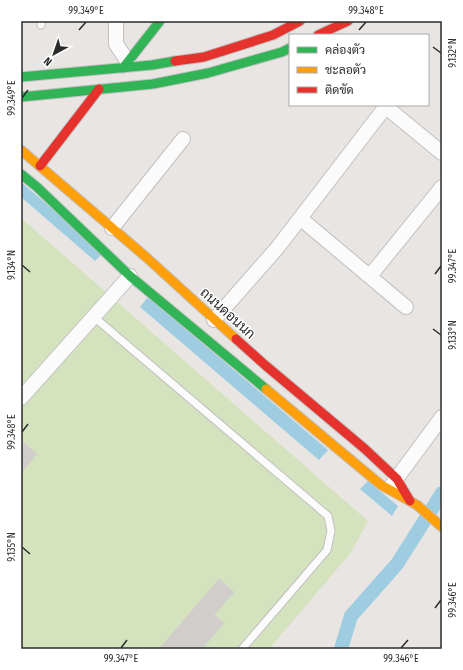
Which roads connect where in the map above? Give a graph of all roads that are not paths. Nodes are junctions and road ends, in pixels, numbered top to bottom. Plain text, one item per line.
1 (116, 21) edge
2 (160, 21) edge
3 (300, 21) edge
4 (348, 21) edge
5 (320, 34) edge
6 (289, 48) edge
7 (125, 65) junction
8 (21, 78) edge
9 (100, 89) junction
10 (21, 97) edge
11 (386, 106) edge
12 (183, 139) dead end
13 (21, 150) edge
14 (442, 153) edge
15 (40, 166) junction
16 (21, 174) edge
17 (442, 187) edge
18 (300, 218) junction
19 (112, 228) junction
20 (130, 276) junction
21 (370, 276) junction
22 (406, 307) dead end
23 (94, 317) junction
24 (214, 320) junction
25 (21, 398) edge
26 (442, 417) edge
27 (393, 484) junction
28 (413, 503) junction
29 (441, 526) edge
30 (242, 649) edge

1 - 7 street
2 - 7 main road
3 - 7 main road
4 - 5 main road
6 - 9 main road
7 - 8 main road
9 - 10 main road
9 - 15 main road
11 - 14 street
11 - 18 street
12 - 19 street
13 - 15 main road, ถนนดอนนก
15 - 19 main road, ถนนดอนนก
16 - 20 main road, ถนนดอนนก
17 - 21 street
18 - 21 street
18 - 24 street
19 - 24 main road, ถนนดอนนก
20 - 23 street
20 - 27 main road, ถนนดอนนก
21 - 22 street
23 - 25 street
23 - 30 lane
24 - 27 main road, ถนนดอนนก
26 - 27 street
27 - 28 main road, ถนนดอนนก
27 - 28 main road, ถนนดอนนก
28 - 29 main road, ถนนดอนนก

